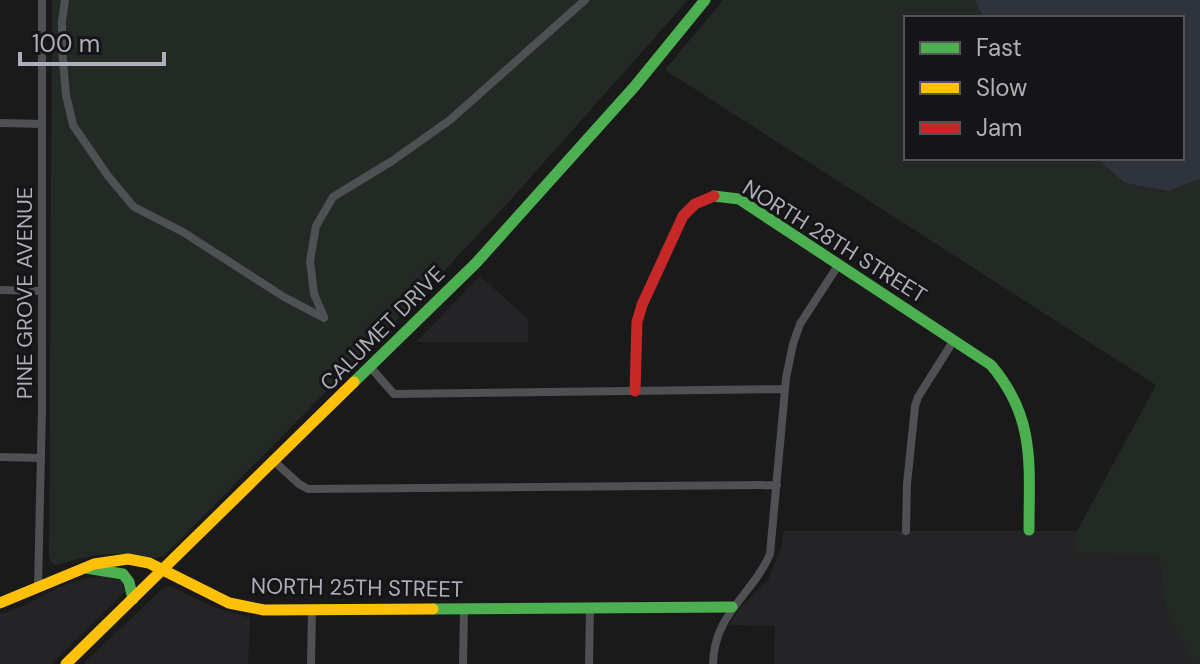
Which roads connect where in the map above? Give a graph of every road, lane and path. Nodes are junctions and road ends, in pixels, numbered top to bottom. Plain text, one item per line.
1 (42, 0) edge
2 (65, 0) edge
3 (585, 0) edge
4 (705, 0) edge
5 (0, 123) edge
6 (42, 124) junction
7 (839, 264) junction
8 (0, 290) edge
9 (42, 291) junction
10 (954, 340) junction
11 (371, 368) junction
12 (785, 389) junction
13 (635, 391) junction
14 (0, 457) edge
15 (41, 458) junction
16 (275, 462) junction
17 (777, 485) junction
18 (1029, 530) dead end
19 (906, 531) dead end
20 (86, 568) junction
21 (163, 570) junction
22 (38, 587) junction
23 (133, 599) junction
24 (0, 603) edge
25 (732, 607) junction
26 (590, 608) junction
27 (464, 609) junction
28 (312, 610) junction
29 (66, 664) edge
30 (311, 664) edge
31 (463, 664) edge
32 (589, 664) edge
33 (713, 664) edge

1 - 6 street, PINE GROVE AVENUE
2 - 3 street
4 - 11 street, CALUMET DRIVE
5 - 6 street
6 - 9 street, PINE GROVE AVENUE
7 - 10 street, NORTH 28TH STREET
7 - 12 street
7 - 13 street, NORTH 28TH STREET
8 - 9 street
9 - 15 street, PINE GROVE AVENUE
10 - 18 street, NORTH 28TH STREET
10 - 19 street
11 - 13 street
11 - 16 street, CALUMET DRIVE
12 - 13 street
12 - 17 street
14 - 15 street
15 - 22 street, PINE GROVE AVENUE
16 - 17 street
16 - 21 street, CALUMET DRIVE
17 - 25 street
20 - 21 street, NORTH 25TH STREET
20 - 22 street, NORTH 25TH STREET
20 - 23 street
21 - 23 street, CALUMET DRIVE
21 - 28 street, NORTH 25TH STREET
22 - 24 street, NORTH 25TH STREET
23 - 29 street, CALUMET DRIVE
25 - 26 street, NORTH 25TH STREET
25 - 33 street
26 - 27 street, NORTH 25TH STREET
26 - 32 street
27 - 28 street, NORTH 25TH STREET
27 - 31 street
28 - 30 street

